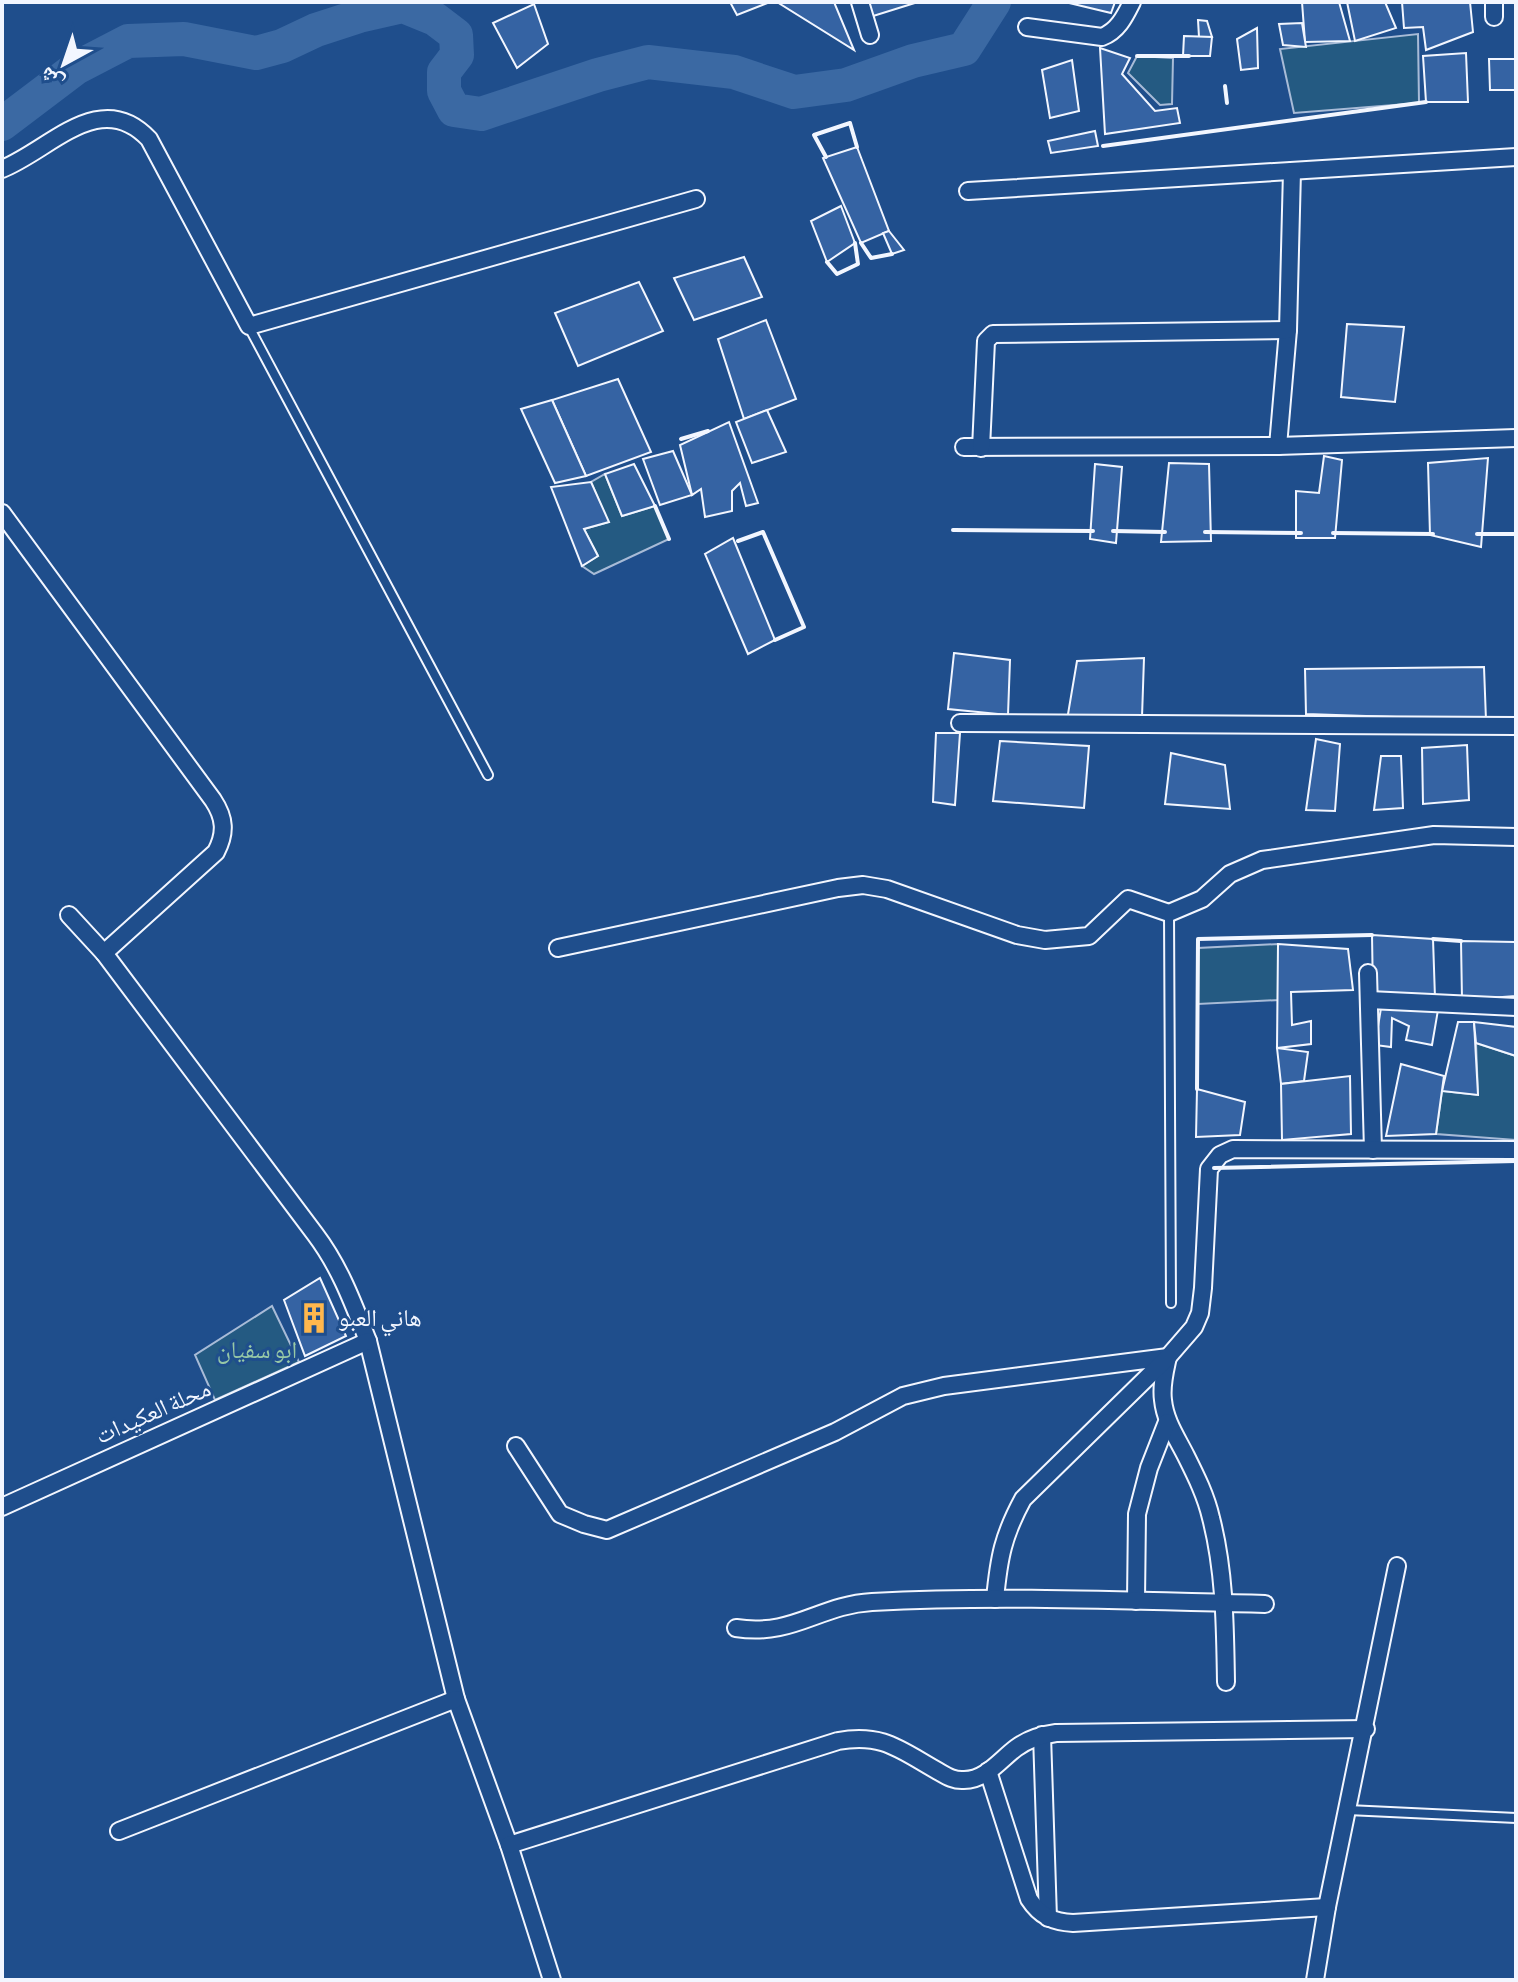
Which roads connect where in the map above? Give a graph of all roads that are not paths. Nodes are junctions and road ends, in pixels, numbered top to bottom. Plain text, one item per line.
1 (860, 2) edge
2 (1132, 2) edge
3 (1027, 27) dead end
4 (870, 35) dead end
5 (1516, 157) edge
6 (2, 169) edge
7 (1292, 171) junction
8 (968, 191) dead end
9 (696, 199) dead end
10 (249, 326) junction
11 (1288, 330) junction
12 (1516, 438) edge
13 (1278, 446) junction
14 (2, 513) edge
15 (960, 723) dead end
16 (1516, 726) edge
17 (488, 775) dead end
18 (1516, 837) edge
19 (1169, 913) junction
20 (69, 915) dead end
21 (558, 948) dead end
22 (104, 953) junction
23 (1368, 973) dead end
24 (1369, 1000) junction
25 (1516, 1007) edge
26 (1373, 1150) junction
27 (1516, 1150) edge
28 (1171, 1303) dead end
29 (368, 1341) junction
30 (1168, 1357) junction
31 (1167, 1422) junction
32 (516, 1446) dead end
33 (2, 1507) edge
34 (1397, 1566) dead end
35 (995, 1599) junction
36 (1136, 1601) junction
37 (1224, 1603) junction
38 (1265, 1604) dead end
39 (736, 1628) dead end
40 (1226, 1682) dead end
41 (456, 1699) junction
42 (1366, 1729) junction
43 (1042, 1735) junction
44 (988, 1771) junction
45 (1348, 1810) junction
46 (1516, 1818) edge
47 (119, 1831) dead end
48 (509, 1845) junction
49 (1327, 1907) junction
50 (1048, 1918) junction
51 (552, 1980) edge
52 (1315, 1980) edge

1 - 4 street
2 - 3 street
5 - 7 street
6 - 10 street
7 - 8 street
7 - 11 street
9 - 10 street
10 - 17 lane
11 - 13 street
11 - 13 street
12 - 13 street
14 - 22 street
15 - 16 street
18 - 19 street
19 - 21 street
19 - 28 lane
20 - 22 street
22 - 29 street
23 - 24 street
24 - 25 street
24 - 26 street
26 - 27 street
26 - 30 street
29 - 33 street, محلة العكيدات
29 - 41 street
30 - 31 street
30 - 32 street
30 - 35 street
31 - 36 street
31 - 37 street
34 - 42 street
35 - 36 street
35 - 39 street
36 - 37 street
37 - 38 street
37 - 40 street
41 - 47 street
41 - 48 street
42 - 43 street
42 - 45 street
43 - 44 street
43 - 50 street
44 - 48 street
44 - 50 street
45 - 46 lane
45 - 49 street
48 - 51 street
49 - 50 street
49 - 52 street

